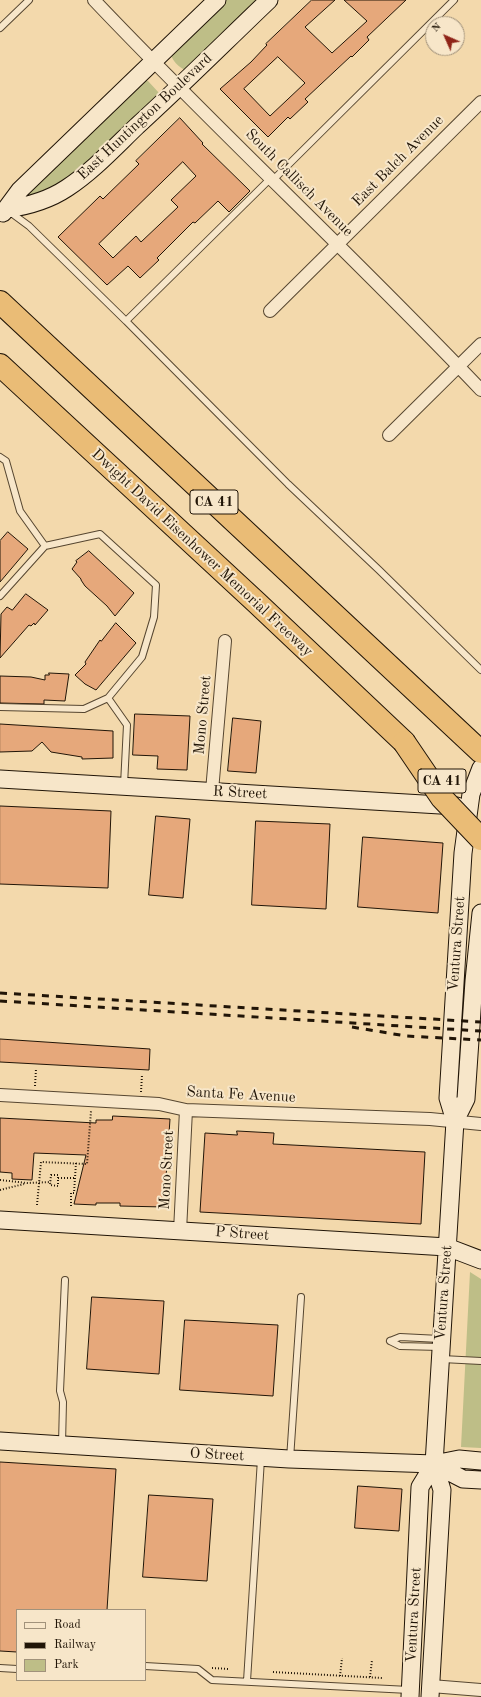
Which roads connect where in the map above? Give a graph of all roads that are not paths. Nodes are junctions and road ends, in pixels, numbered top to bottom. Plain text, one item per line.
1 (29, 0) edge
2 (94, 0) edge
3 (217, 0) edge
4 (269, 0) edge
5 (454, 0) edge
6 (0, 28) edge
7 (153, 62) junction
8 (179, 87) junction
9 (481, 102) edge
10 (272, 179) junction
11 (2, 209) edge
12 (338, 244) junction
13 (2, 303) edge
14 (270, 311) dead end
15 (126, 321) junction
16 (481, 344) edge
17 (0, 366) edge
18 (458, 366) junction
19 (481, 390) edge
20 (389, 435) dead end
21 (0, 457) edge
22 (45, 546) junction
23 (0, 596) edge
24 (225, 641) dead end
25 (481, 670) edge
26 (108, 698) junction
27 (0, 707) edge
28 (397, 736) junction
29 (481, 752) edge
30 (481, 768) edge
31 (0, 779) edge
32 (124, 786) junction
33 (212, 792) junction
34 (477, 811) edge
35 (481, 839) edge
36 (481, 913) edge
37 (479, 952) edge
38 (0, 1095) edge
39 (186, 1110) junction
40 (455, 1121) junction
41 (481, 1124) edge
42 (0, 1220) edge
43 (180, 1231) junction
44 (447, 1247) junction
45 (481, 1260) edge
46 (65, 1280) dead end
47 (301, 1297) dead end
48 (441, 1348) junction
49 (481, 1361) edge
50 (0, 1441) edge
51 (62, 1446) junction
52 (261, 1458) junction
53 (290, 1459) junction
54 (481, 1461) edge
55 (434, 1464) junction
56 (481, 1480) edge
57 (146, 1666) edge
58 (0, 1668) edge
59 (16, 1669) edge
60 (247, 1681) junction
61 (481, 1690) edge
62 (431, 1691) edge
63 (410, 1694) edge

1 - 6 lane
2 - 7 street, South Callisch Avenue
3 - 7 main road
4 - 8 main road, East Huntington Boulevard
5 - 10 lane
7 - 8 street, South Callisch Avenue
7 - 11 main road
8 - 10 street, South Callisch Avenue
8 - 11 main road, East Huntington Boulevard
9 - 12 street, East Balch Avenue
10 - 12 street, South Callisch Avenue
10 - 15 lane
11 - 15 lane
12 - 14 street, East Balch Avenue
12 - 18 street, South Callisch Avenue
13 - 29 highway, CA 41
15 - 25 lane
16 - 18 street
17 - 28 highway, Dwight David Eisenhower Memorial Freeway / CA 41
18 - 19 street, South Callisch Avenue
18 - 20 street
21 - 22 lane
22 - 23 lane
22 - 26 lane
24 - 33 street, Mono Street
26 - 27 lane
26 - 32 lane
28 - 34 highway, CA 41, bridge
28 - 35 highway, bridge
30 - 34 main road, Ventura Street
31 - 32 main road, R Street
32 - 33 main road, R Street
33 - 34 main road, R Street
34 - 40 main road, Ventura Street
36 - 37 main road, Ventura Street
37 - 40 main road, Ventura Street
38 - 39 street, Santa Fe Avenue
39 - 40 street, Santa Fe Avenue
39 - 43 street, Mono Street
40 - 41 street, Santa Fe Avenue
40 - 44 main road, Ventura Street
42 - 43 main road, P Street
43 - 44 main road, P Street
44 - 45 main road, P Street
44 - 48 main road, Ventura Street
46 - 51 lane
47 - 53 lane
48 - 48 lane
48 - 49 lane
48 - 55 main road, Ventura Street
50 - 51 main road, O Street
51 - 52 main road, O Street
52 - 53 main road, O Street
52 - 60 lane
53 - 55 main road, O Street
54 - 55 main road, O Street
55 - 56 main road, O Street
55 - 62 main road, Ventura Street
55 - 63 main road, Ventura Street
57 - 60 lane
58 - 59 lane
60 - 63 lane
61 - 62 street

